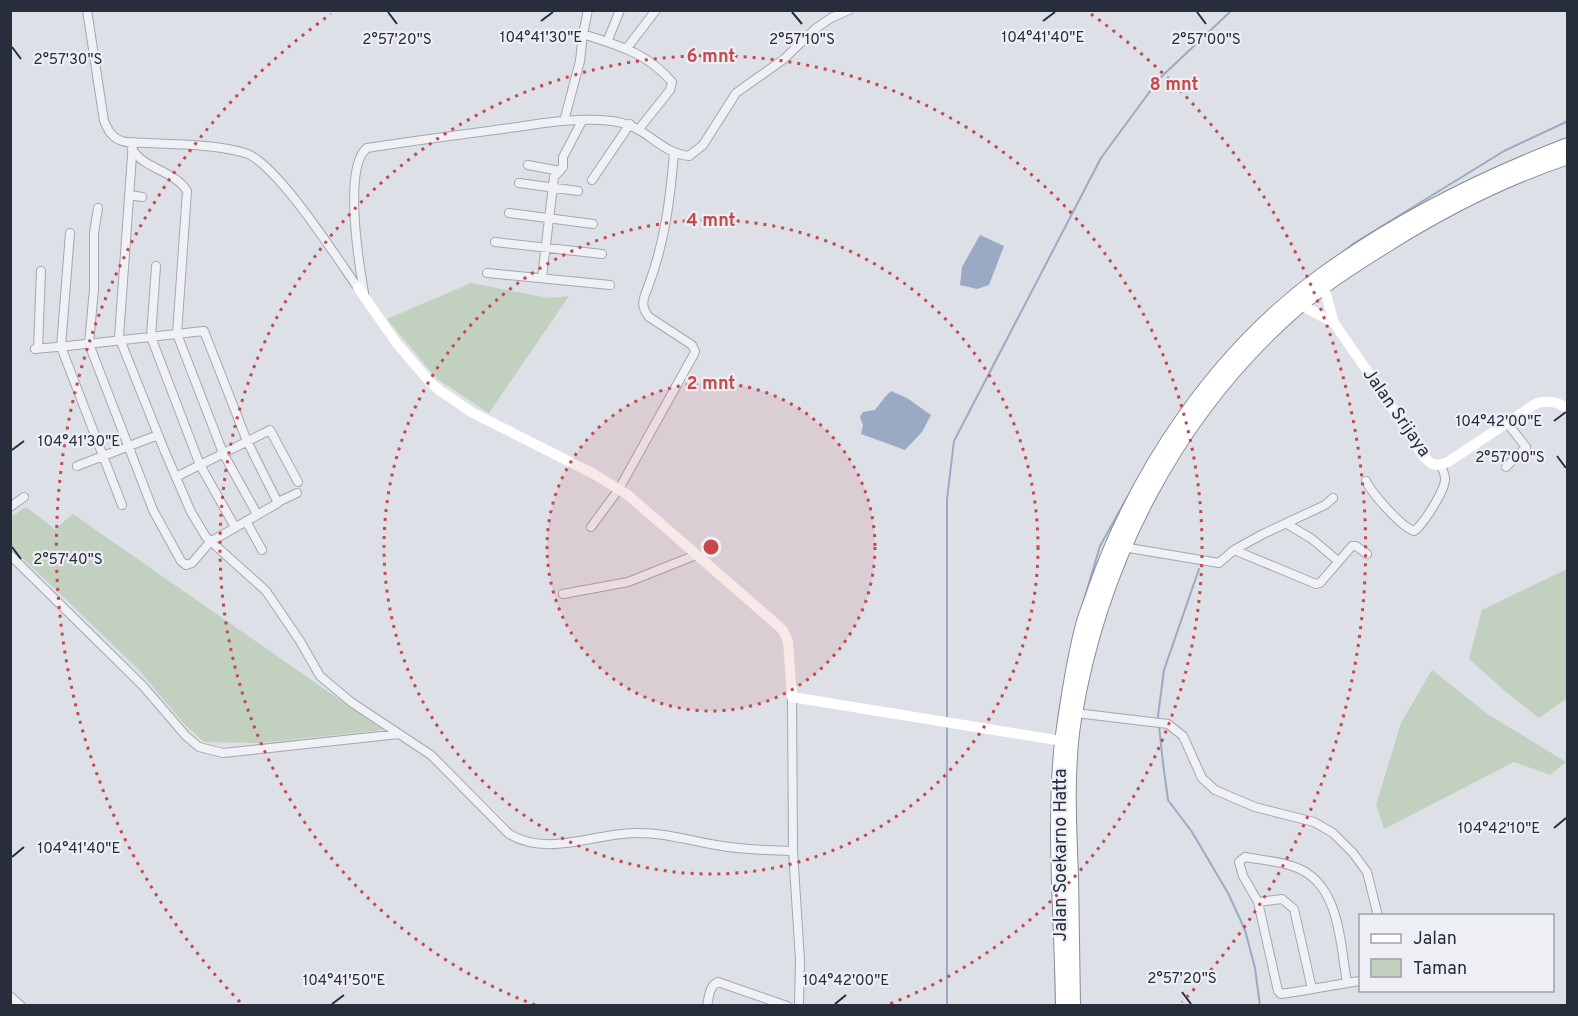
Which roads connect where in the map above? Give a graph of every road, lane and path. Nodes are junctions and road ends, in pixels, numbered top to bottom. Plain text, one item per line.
1 (87, 10) edge
2 (588, 10) edge
3 (620, 10) edge
4 (656, 10) edge
5 (849, 10) edge
6 (583, 34) junction
7 (608, 42) junction
8 (627, 48) junction
9 (564, 121) junction
10 (582, 121) junction
11 (630, 124) junction
12 (639, 129) junction
13 (133, 145) junction
14 (1568, 145) edge
15 (674, 153) junction
16 (1568, 157) edge
17 (528, 165) dead end
18 (560, 171) junction
19 (592, 180) dead end
20 (519, 183) dead end
21 (553, 188) junction
22 (578, 191) dead end
23 (130, 195) junction
24 (142, 197) dead end
25 (98, 208) dead end
26 (509, 213) dead end
27 (549, 218) junction
28 (592, 224) dead end
29 (70, 233) dead end
30 (495, 242) dead end
31 (545, 248) junction
32 (602, 254) dead end
33 (156, 266) dead end
34 (41, 271) dead end
35 (488, 273) dead end
36 (542, 278) junction
37 (610, 285) dead end
38 (1324, 287) junction
39 (361, 293) junction
40 (1300, 305) junction
41 (1334, 323) junction
42 (177, 334) junction
43 (151, 337) junction
44 (120, 341) junction
45 (89, 344) junction
46 (61, 347) junction
47 (1568, 410) edge
48 (1507, 423) junction
49 (158, 435) junction
50 (247, 441) junction
51 (128, 446) junction
52 (223, 453) junction
53 (103, 456) junction
54 (200, 465) junction
55 (1441, 465) junction
56 (76, 466) dead end
57 (1506, 467) dead end
58 (176, 477) junction
59 (1366, 481) dead end
60 (298, 482) dead end
61 (619, 489) junction
62 (297, 493) dead end
63 (24, 497) dead end
64 (1333, 498) dead end
65 (278, 502) junction
66 (122, 506) dead end
67 (10, 507) edge
68 (257, 514) junction
69 (246, 521) junction
70 (1287, 524) junction
71 (235, 527) junction
72 (591, 527) dead end
73 (210, 542) junction
74 (1123, 547) junction
75 (262, 550) dead end
76 (1234, 550) junction
77 (1367, 554) dead end
78 (10, 555) edge
79 (696, 555) junction
80 (1338, 561) junction
81 (563, 594) dead end
82 (792, 697) junction
83 (1076, 713) junction
84 (399, 734) junction
85 (1057, 740) junction
86 (793, 851) junction
87 (1258, 902) junction
88 (1378, 914) edge
89 (1359, 981) edge
90 (1347, 983) junction
91 (1312, 989) junction
92 (10, 996) edge
93 (21, 1005) edge
94 (707, 1005) edge
95 (786, 1005) edge
96 (800, 1005) edge
97 (1063, 1005) edge
98 (1072, 1005) edge

1 - 13 street
2 - 6 street
3 - 7 street
4 - 8 street
5 - 15 street
6 - 7 street
6 - 9 street
7 - 8 street
8 - 12 street
9 - 10 street
9 - 39 street
10 - 11 street
10 - 18 street
11 - 12 street
11 - 19 street
12 - 15 street
13 - 23 street
13 - 39 street
13 - 42 street
14 - 85 highway, Jalan Soekarno Hatta
15 - 61 street
16 - 38 highway, Jalan Soekarno Hatta
17 - 18 street
18 - 21 street
20 - 21 street
21 - 22 street
21 - 27 street
23 - 24 street
23 - 44 street
25 - 45 street
26 - 27 street
27 - 28 street
27 - 31 street
29 - 46 street
30 - 31 street
31 - 32 street
31 - 36 street
33 - 43 street
34 - 46 street
35 - 36 street
36 - 37 street
38 - 40 highway, Jalan Soekarno Hatta
38 - 41 street
39 - 61 street
40 - 41 street, Jalan Srijaya
40 - 74 highway, Jalan Soekarno Hatta
41 - 55 street, Jalan Srijaya
42 - 43 street
42 - 50 street
42 - 52 street
43 - 44 street
43 - 54 street
44 - 45 street
44 - 49 street
45 - 46 street
45 - 51 street
46 - 53 street
47 - 48 street, Jalan Srijaya
48 - 55 street, Jalan Srijaya
48 - 57 street
49 - 51 street
49 - 58 street
50 - 52 street
50 - 60 street
50 - 65 street
51 - 53 street
51 - 73 street
52 - 54 street
52 - 68 street
53 - 56 street
53 - 66 street
54 - 58 street
54 - 71 street
55 - 59 street
58 - 73 street
61 - 72 street
61 - 79 street
62 - 65 street
63 - 67 street
64 - 70 street
65 - 68 street
68 - 69 street
69 - 71 street
69 - 75 street
70 - 76 street
70 - 80 street
71 - 73 street
73 - 84 street
74 - 76 street
74 - 83 highway, Jalan Soekarno Hatta
76 - 80 street
77 - 80 street
78 - 84 street
79 - 81 street
79 - 82 street
82 - 85 street
82 - 86 street
83 - 88 street
83 - 98 highway, Jalan Soekarno Hatta
84 - 86 street
85 - 97 highway, Jalan Soekarno Hatta
86 - 96 street
87 - 90 street
87 - 91 street
87 - 91 street
89 - 90 street
90 - 91 street
92 - 93 street
94 - 95 street

